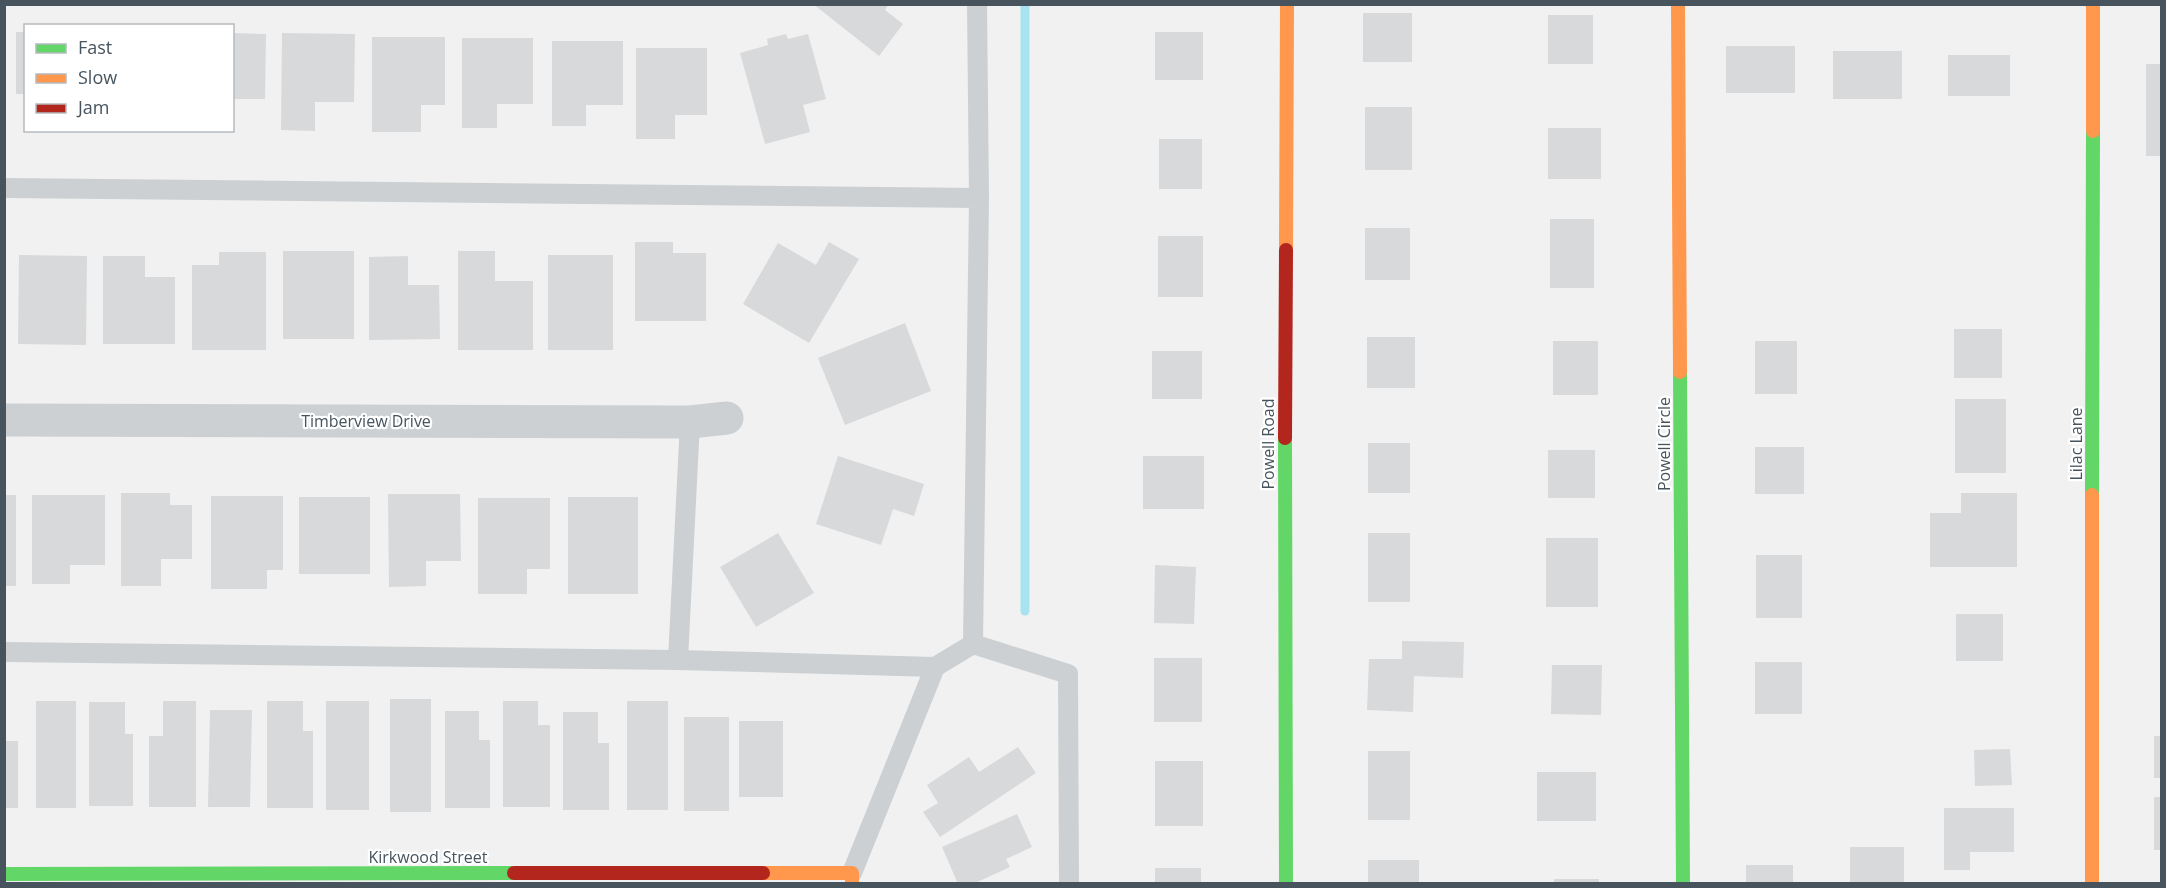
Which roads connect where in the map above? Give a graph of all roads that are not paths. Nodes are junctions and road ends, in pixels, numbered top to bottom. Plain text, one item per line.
1 (977, 4) edge
2 (1287, 4) edge
3 (1678, 4) edge
4 (2092, 4) edge
5 (4, 188) edge
6 (979, 198) junction
7 (727, 418) dead end
8 (4, 420) edge
9 (690, 422) junction
10 (973, 644) junction
11 (4, 652) edge
12 (678, 660) junction
13 (935, 667) junction
14 (4, 874) edge
15 (852, 878) edge
16 (1070, 884) edge
17 (1286, 884) edge
18 (1683, 884) edge
19 (2092, 884) edge

1 - 6 lane
2 - 17 street, Powell Road
3 - 18 street, Powell Circle
4 - 19 street, Lilac Lane
5 - 6 lane
6 - 10 lane
7 - 9 street, Timberview Drive
8 - 9 street, Timberview Drive
9 - 12 lane
10 - 13 lane
10 - 16 lane
11 - 12 lane
12 - 13 lane
13 - 15 lane
14 - 15 street, Kirkwood Street

